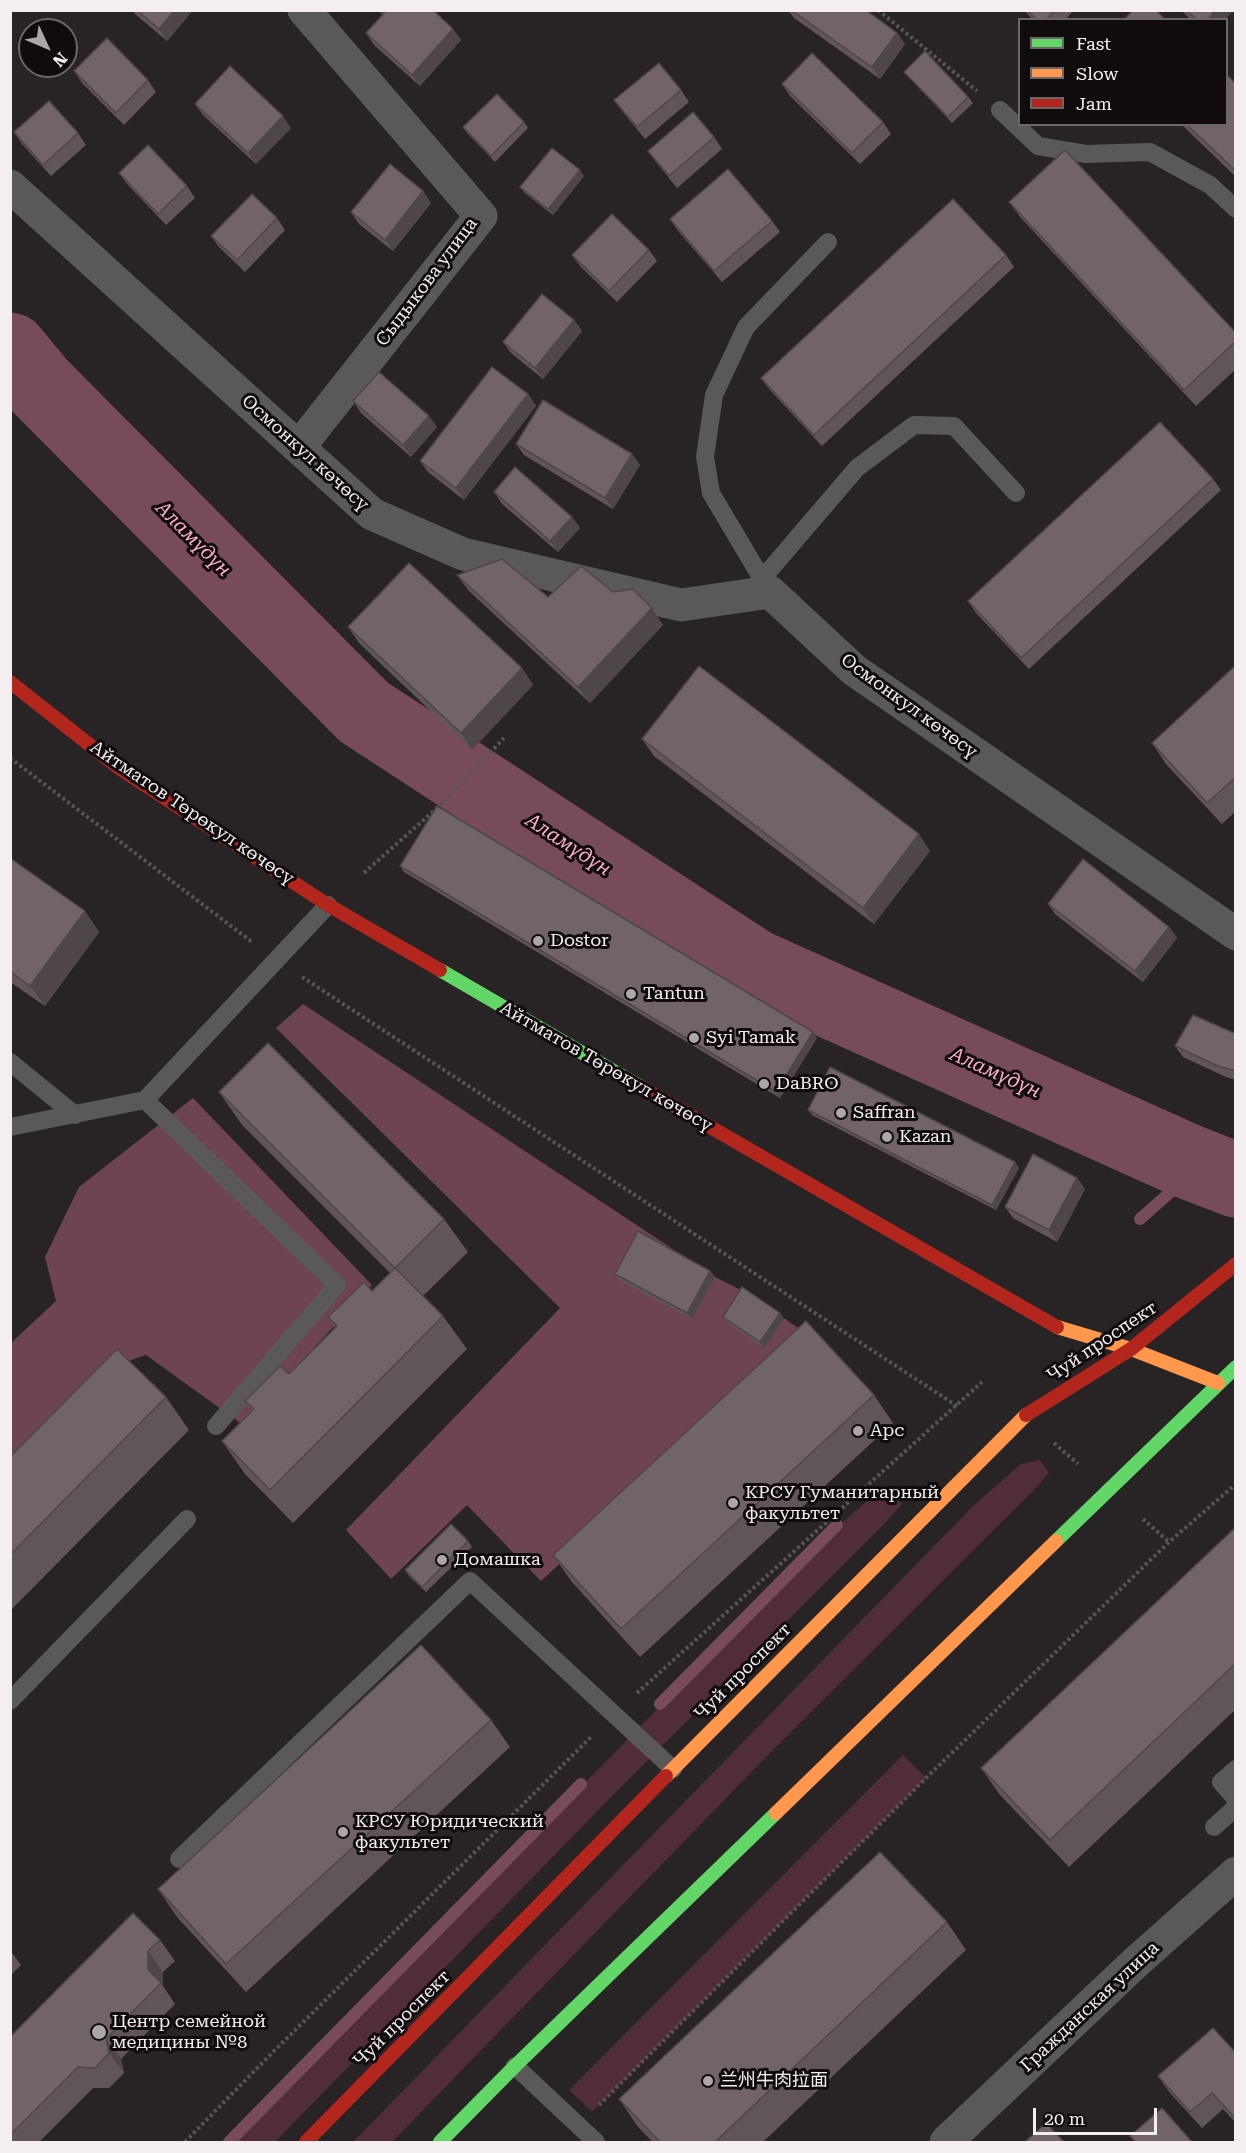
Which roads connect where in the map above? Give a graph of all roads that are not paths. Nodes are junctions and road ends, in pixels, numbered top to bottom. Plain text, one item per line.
1 (304, 10) edge
2 (1000, 110) road end
3 (10, 186) edge
4 (1236, 209) edge
5 (828, 242) dead end
6 (298, 447) junction
7 (1016, 493) dead end
8 (766, 586) junction
9 (10, 682) edge
10 (328, 905) junction
11 (1236, 934) edge
12 (10, 1062) edge
13 (145, 1100) junction
14 (75, 1114) junction
15 (10, 1128) edge
16 (1236, 1264) edge
17 (1131, 1349) junction
18 (1230, 1380) edge
19 (216, 1426) dead end
20 (187, 1519) dead end
21 (10, 1701) edge
22 (673, 1769) junction
23 (1236, 1769) edge
24 (1236, 1799) edge
25 (1236, 1807) edge
26 (1214, 1827) dead end
27 (179, 1859) dead end
28 (1236, 1874) edge
29 (515, 2066) junction
30 (306, 2142) edge
31 (440, 2142) edge
32 (596, 2142) edge
33 (946, 2142) edge

1 - 6 street, Сыдыкова улица
2 - 4 lane
3 - 6 street, Осмонкул көчөсү
5 - 8 lane
6 - 8 street, Осмонкул көчөсү
7 - 8 lane
8 - 11 street, Осмонкул көчөсү
9 - 10 main road, Айтматов Төрөкул көчөсү
10 - 13 lane
10 - 17 main road, Айтматов Төрөкул көчөсү
12 - 14 lane
13 - 14 lane
13 - 19 lane
14 - 15 lane
16 - 17 main road, Чуй проспект
17 - 18 main road, Айтматов Төрөкул көчөсү
17 - 22 main road, Чуй проспект
18 - 29 main road
20 - 21 lane
22 - 27 lane
22 - 30 main road, Чуй проспект
23 - 24 lane
25 - 26 lane
28 - 33 street, Гражданская улица
29 - 31 main road
29 - 32 lane

